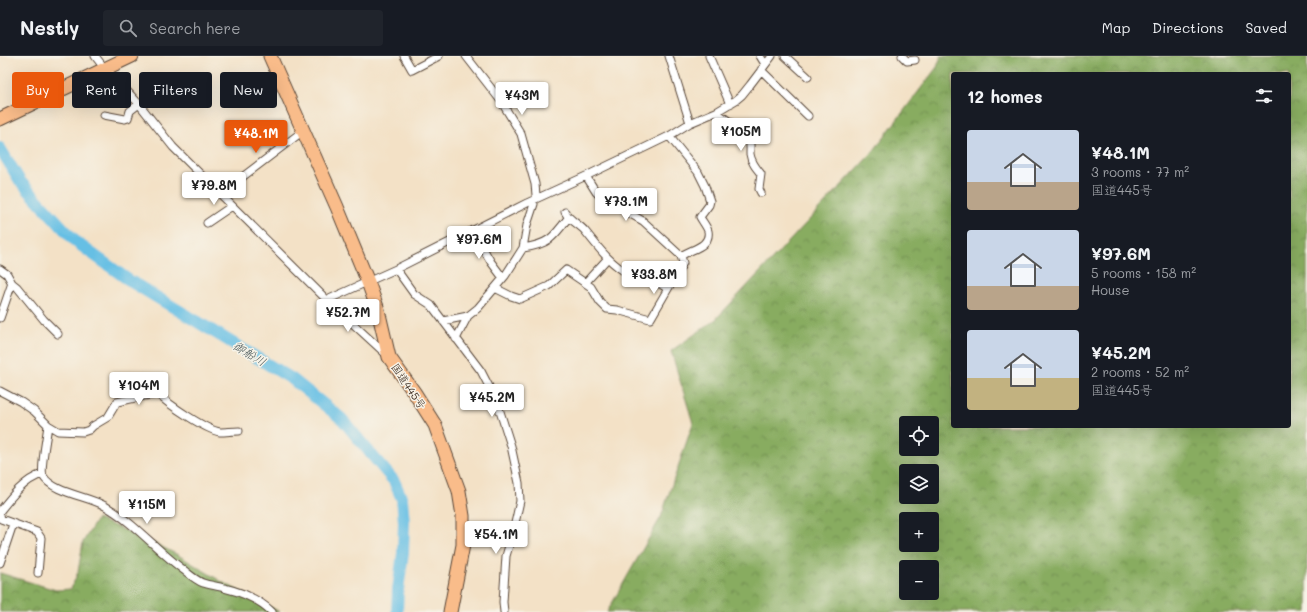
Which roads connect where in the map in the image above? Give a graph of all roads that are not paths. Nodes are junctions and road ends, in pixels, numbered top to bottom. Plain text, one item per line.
1 (95, 56) edge
2 (132, 56) edge
3 (270, 56) edge
4 (404, 56) edge
5 (439, 56) edge
6 (466, 56) edge
7 (669, 56) edge
8 (709, 56) edge
9 (760, 56) edge
10 (772, 56) edge
11 (785, 56) edge
12 (902, 56) edge
13 (915, 60) dead end
14 (763, 67) junction
15 (105, 69) junction
16 (808, 77) dead end
17 (139, 104) joint
18 (730, 104) junction
19 (142, 108) edge
20 (716, 112) junction
21 (104, 115) dead end
22 (808, 116) dead end
23 (0, 119) edge
24 (690, 123) junction
25 (303, 130) junction
26 (669, 136) junction
27 (586, 176) junction
28 (761, 193) dead end
29 (220, 194) junction
30 (535, 199) junction
31 (232, 206) junction
32 (207, 223) dead end
33 (472, 230) junction
34 (523, 248) junction
35 (681, 256) junction
36 (608, 258) junction
37 (0, 269) edge
38 (396, 269) junction
39 (503, 278) junction
40 (368, 282) junction
41 (12, 283) junction
42 (585, 283) junction
43 (496, 288) junction
44 (668, 289) junction
45 (327, 300) junction
46 (3, 304) edge
47 (468, 316) junction
48 (0, 318) edge
49 (443, 321) junction
50 (58, 334) dead end
51 (456, 339) junction
52 (389, 357) junction
53 (0, 391) edge
54 (48, 425) junction
55 (239, 431) dead end
56 (42, 474) junction
57 (0, 512) edge
58 (0, 515) edge
59 (13, 524) junction
60 (0, 563) edge
61 (38, 573) dead end
62 (272, 612) edge
63 (450, 612) edge
64 (504, 612) edge

1 - 15 street
2 - 15 highway
3 - 25 highway, 国道445号
4 - 5 street
6 - 30 street
7 - 24 street
8 - 18 street
9 - 14 street
10 - 14 street
11 - 16 street
12 - 13 street
14 - 18 street
14 - 22 street
15 - 17 street
15 - 23 highway
17 - 21 street
18 - 20 street
19 - 29 street
20 - 24 street
20 - 28 street
24 - 26 street
25 - 29 street
25 - 40 highway, 国道445号
26 - 27 street
26 - 35 street
27 - 30 street
27 - 35 street
29 - 31 street
30 - 33 street
30 - 34 street
31 - 32 street
31 - 45 street
33 - 38 street
33 - 39 street
34 - 36 street
34 - 39 street
35 - 44 street
36 - 42 street
36 - 44 street
37 - 41 street
38 - 40 street
38 - 49 street
39 - 43 street
40 - 45 street
40 - 52 highway, 国道445号
41 - 46 street
41 - 50 street
42 - 43 street
42 - 44 street
43 - 47 street
45 - 52 street
46 - 48 street
47 - 49 street
47 - 51 street
49 - 51 street
51 - 64 street
52 - 63 highway, 国道445号
53 - 54 street
54 - 55 street
54 - 56 street
56 - 57 street
56 - 62 street
58 - 59 street
59 - 60 street
59 - 61 street

